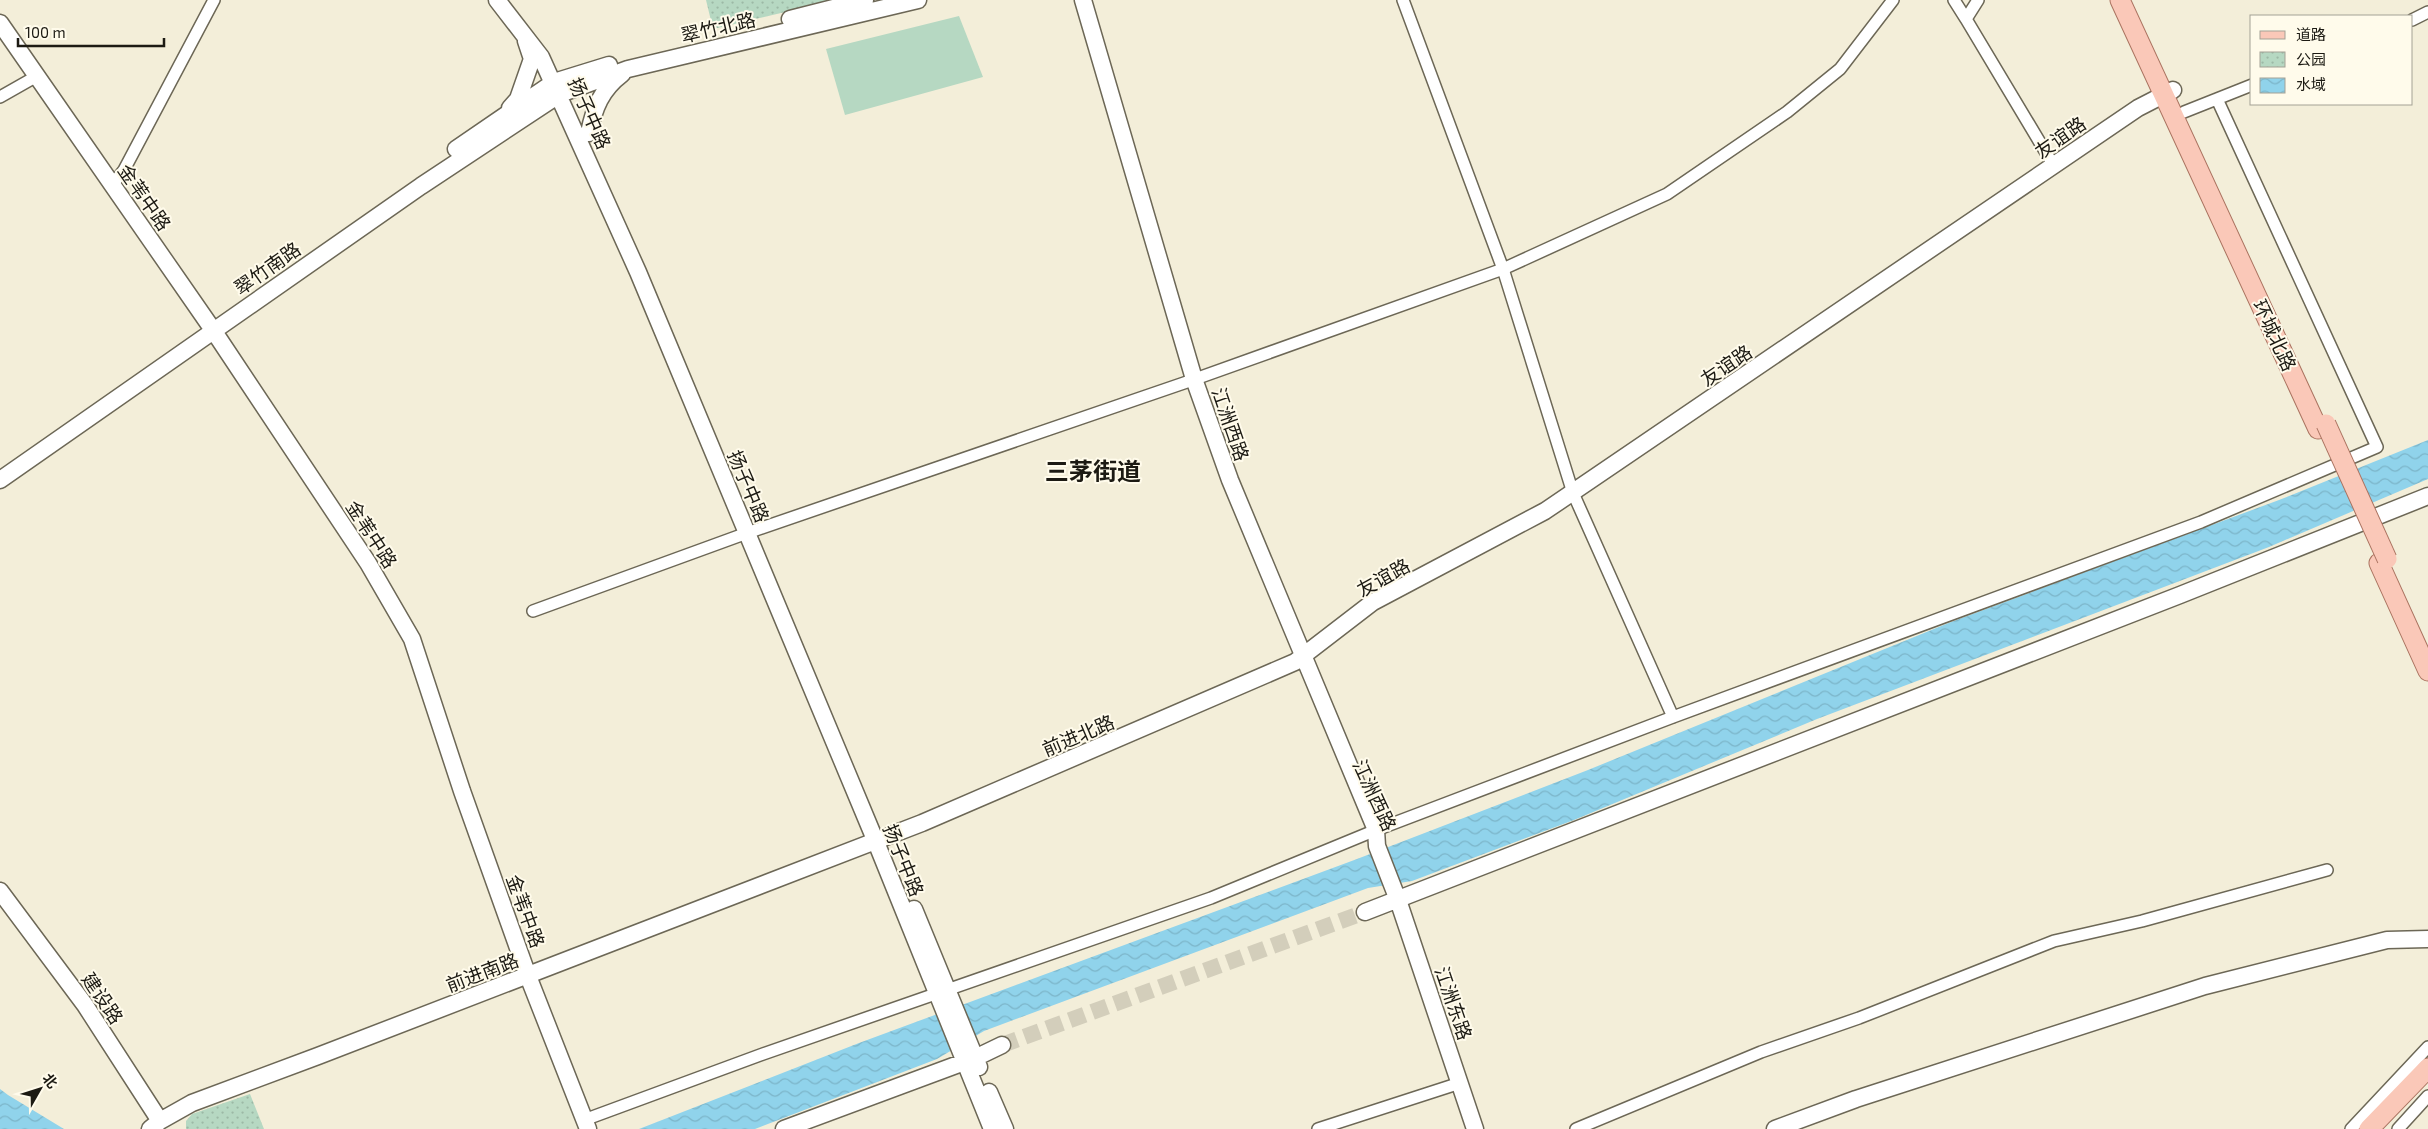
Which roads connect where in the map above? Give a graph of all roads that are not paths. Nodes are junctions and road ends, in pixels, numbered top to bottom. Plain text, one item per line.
1 (214, 0) edge
2 (497, 0) edge
3 (510, 0) edge
4 (865, 0) edge
5 (918, 0) edge
6 (1072, 0) edge
7 (1084, 0) edge
8 (1403, 0) edge
9 (1893, 0) edge
10 (1954, 0) edge
11 (1978, 0) edge
12 (2120, 0) edge
13 (2131, 0) edge
14 (2428, 12) edge
15 (1966, 19) junction
16 (2413, 20) edge
17 (0, 23) edge
18 (524, 34) junction
19 (628, 68) junction
20 (37, 76) junction
21 (562, 86) junction
22 (2250, 86) edge
23 (2169, 92) junction
24 (0, 97) edge
25 (2218, 99) junction
26 (2184, 112) junction
27 (504, 116) junction
28 (589, 133) junction
29 (2054, 166) junction
30 (112, 185) junction
31 (1503, 269) junction
32 (210, 326) junction
33 (1189, 381) junction
34 (2322, 427) junction
35 (0, 468) edge
36 (0, 480) edge
37 (1573, 493) junction
38 (2428, 496) edge
39 (752, 532) junction
40 (2383, 561) junction
41 (533, 611) dead end
42 (2428, 649) edge
43 (1299, 660) junction
44 (2428, 671) edge
45 (1673, 717) junction
46 (1373, 836) junction
47 (880, 840) junction
48 (2327, 870) dead end
49 (0, 892) edge
50 (1396, 895) junction
51 (1365, 912) tunnel mouth
52 (2428, 939) edge
53 (528, 976) junction
54 (943, 995) junction
55 (1002, 1044) tunnel mouth
56 (2428, 1047) edge
57 (967, 1054) junction
58 (2428, 1068) edge
59 (2428, 1081) edge
60 (1460, 1083) junction
61 (2428, 1096) edge
62 (586, 1124) edge
63 (155, 1125) edge
64 (784, 1129) edge
65 (992, 1129) edge
66 (1005, 1129) edge
67 (1318, 1129) edge
68 (1475, 1129) edge
69 (1576, 1129) edge
70 (1775, 1129) edge
71 (2351, 1129) edge
72 (2369, 1129) edge
73 (2383, 1129) edge
74 (2398, 1129) edge

1 - 30 street
2 - 18 street, 扬子中路
3 - 21 street, 扬子中路
4 - 21 street, 翠竹北路
5 - 19 street, 翠竹北路
6 - 33 street, 江洲西路
7 - 33 street, 江洲西路
8 - 31 street
9 - 31 street
10 - 15 street
11 - 15 street
12 - 23 main road, 环城北路
13 - 23 main road, 环城北路
14 - 16 street
15 - 29 street
17 - 20 street, 金苇中路
18 - 21 street, 扬子中路
18 - 27 street
19 - 21 street, 翠竹北路
19 - 28 street
20 - 24 street
20 - 30 street, 金苇中路
21 - 27 street, 翠竹南路
21 - 28 street, 扬子中路
21 - 32 street, 翠竹南路
21 - 39 street, 扬子中路
22 - 25 street
23 - 26 main road, 环城北路
23 - 29 street, 友谊路
23 - 34 main road, 环城北路
25 - 26 street
25 - 45 street
26 - 34 main road, 环城北路
27 - 32 street, 翠竹南路
28 - 39 street, 扬子中路
29 - 37 street, 友谊路
30 - 32 street, 金苇中路
31 - 33 street
31 - 37 street
32 - 35 street, 翠竹南路
32 - 36 street, 翠竹南路
32 - 53 street, 金苇中路
33 - 39 street
33 - 43 street, 江洲西路
34 - 40 main road, 环城北路, bridge
37 - 43 street, 友谊路
37 - 45 street
38 - 50 street
39 - 41 street
39 - 47 street, 扬子中路
40 - 42 main road, 环城北路
40 - 44 main road, 环城北路
43 - 46 street, 江洲西路
43 - 47 street, 前进北路
45 - 46 street
46 - 50 street, 江洲西路
46 - 54 street
47 - 53 street, 前进南路
47 - 54 street, 扬子中路
48 - 69 street
49 - 63 street, 建设路
50 - 51 street
50 - 60 street, 江洲东路
52 - 70 street
53 - 62 street, 金苇中路
53 - 63 street, 前进南路
54 - 57 street, 扬子中路
54 - 62 street
55 - 57 street
56 - 71 street
57 - 64 street
57 - 65 street
57 - 66 street
58 - 72 main road
59 - 73 main road
60 - 67 street
60 - 68 street, 江洲东路
61 - 74 street

